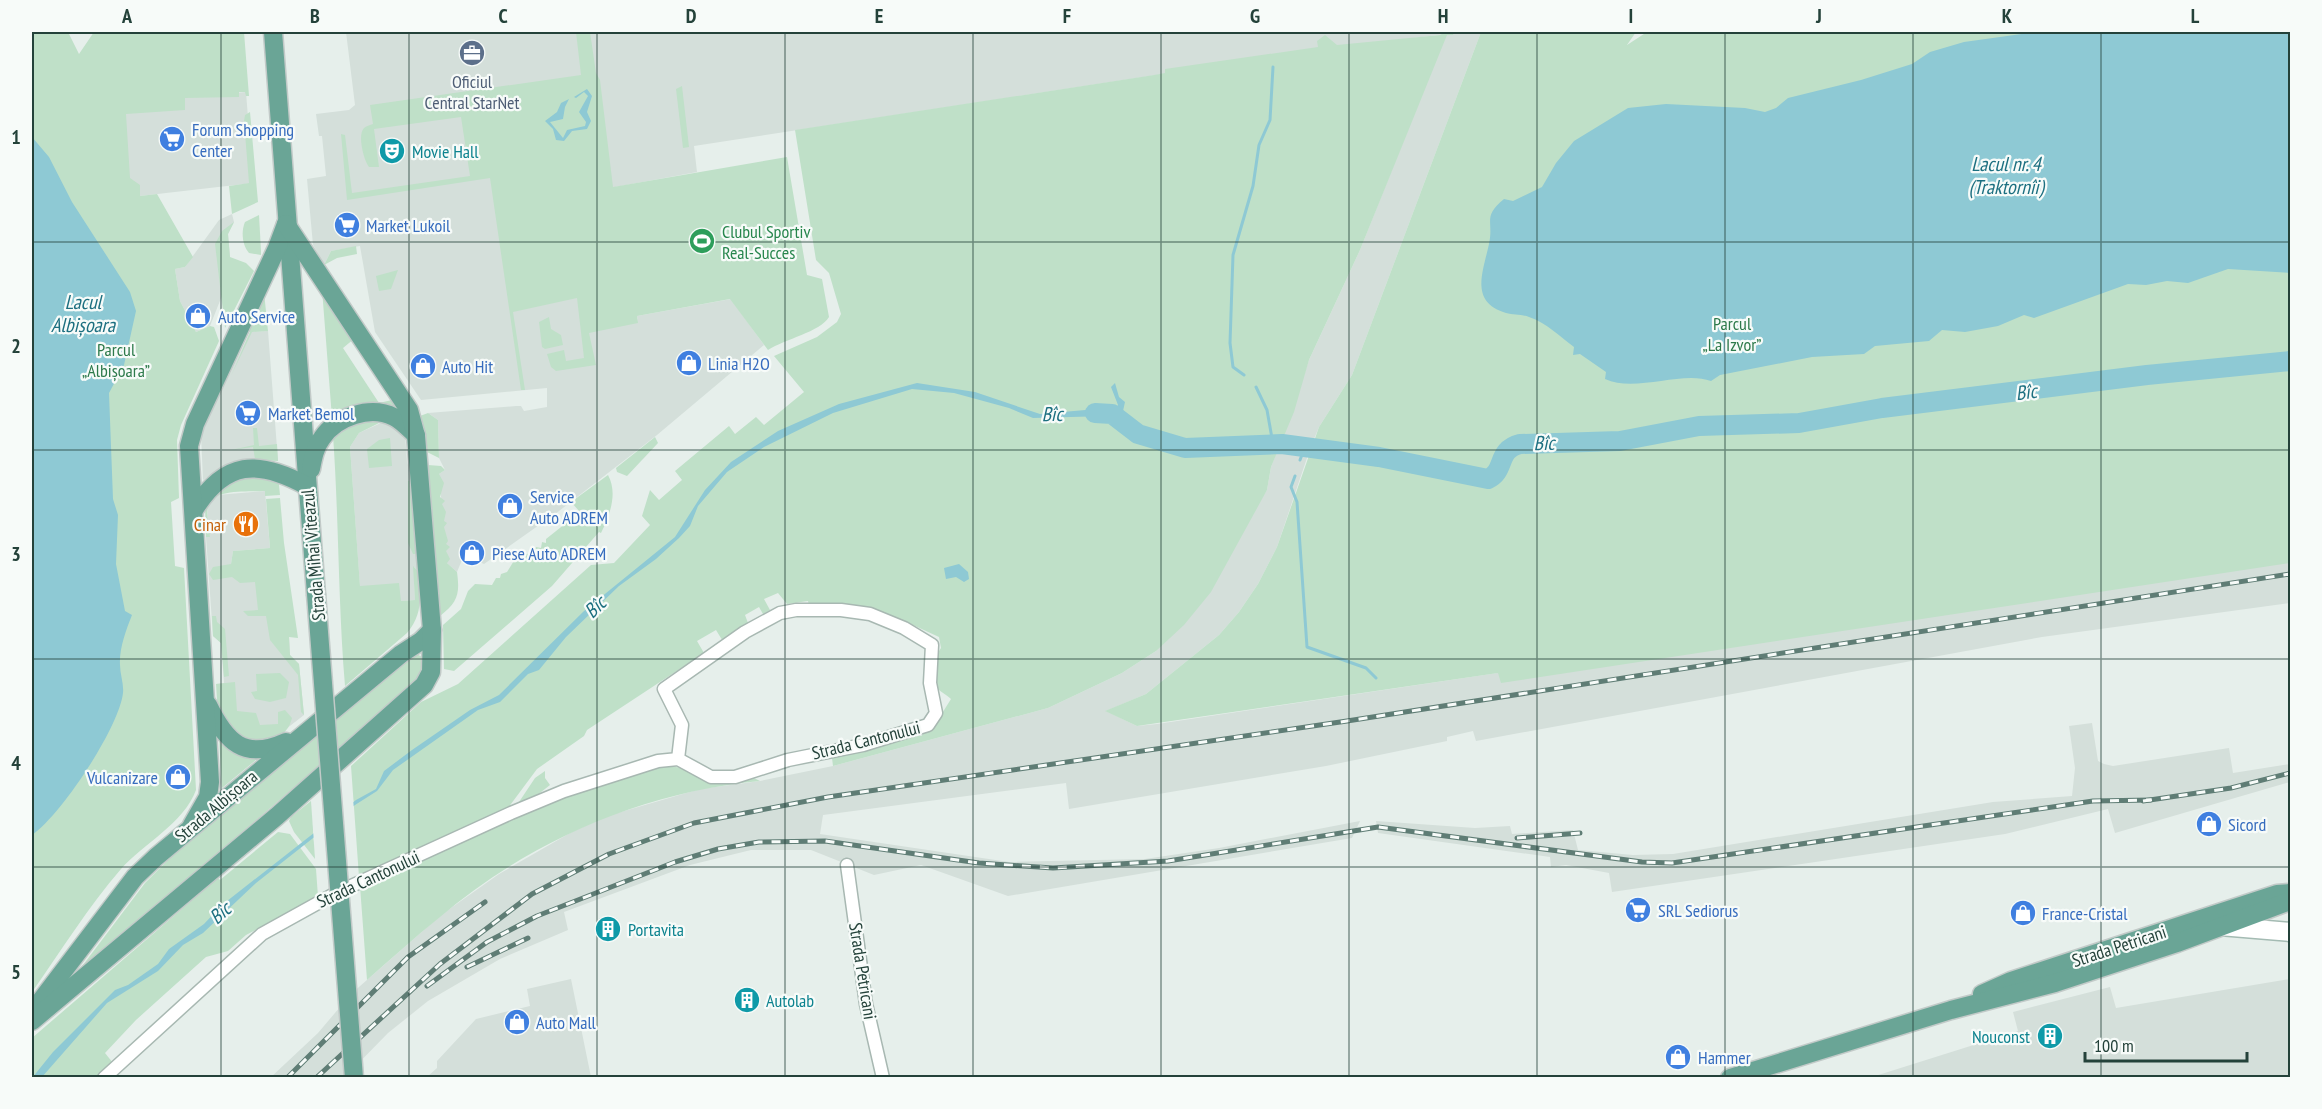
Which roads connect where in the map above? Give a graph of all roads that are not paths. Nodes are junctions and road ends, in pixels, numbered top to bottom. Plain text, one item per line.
1 (273, 32) edge
2 (286, 224) junction
3 (416, 436) junction
4 (307, 486) junction
5 (194, 510) junction
6 (430, 607) junction
7 (432, 630) junction
8 (400, 654) junction
9 (206, 702) junction
10 (299, 737) junction
11 (678, 759) junction
12 (192, 825) junction
13 (847, 865) dead end
14 (2290, 893) edge
15 (2290, 901) edge
16 (2191, 922) junction
17 (2223, 927) junction
18 (2290, 932) edge
19 (74, 960) junction
20 (83, 979) junction
21 (1952, 1010) junction
22 (32, 1013) edge
23 (32, 1021) edge
24 (104, 1077) edge
25 (354, 1077) edge
26 (883, 1077) edge
27 (1731, 1077) edge

1 - 2 main road, Strada Mihai Viteazul
2 - 3 main road
2 - 4 main road, Strada Mihai Viteazul
2 - 5 main road
3 - 4 main road
3 - 6 main road
4 - 5 main road
4 - 25 main road, Strada Mihai Viteazul, bridge
5 - 9 main road
6 - 7 main road
6 - 8 main road
7 - 8 main road, Strada Albișoara
7 - 20 main road
8 - 10 main road, Strada Albișoara
9 - 10 main road
9 - 12 main road
10 - 12 main road, Strada Albișoara
11 - 11 street, Strada Cantonului
11 - 24 street, Strada Cantonului
12 - 19 main road, Strada Albișoara
13 - 26 street, Strada Petricani
14 - 16 main road, Strada Petricani
15 - 17 main road, Strada Petricani
16 - 17 main road
16 - 21 main road, Strada Petricani
17 - 18 main road
17 - 21 main road, Strada Petricani
19 - 20 main road
19 - 22 main road, Strada Albișoara
20 - 23 main road
21 - 27 main road, Strada Petricani

